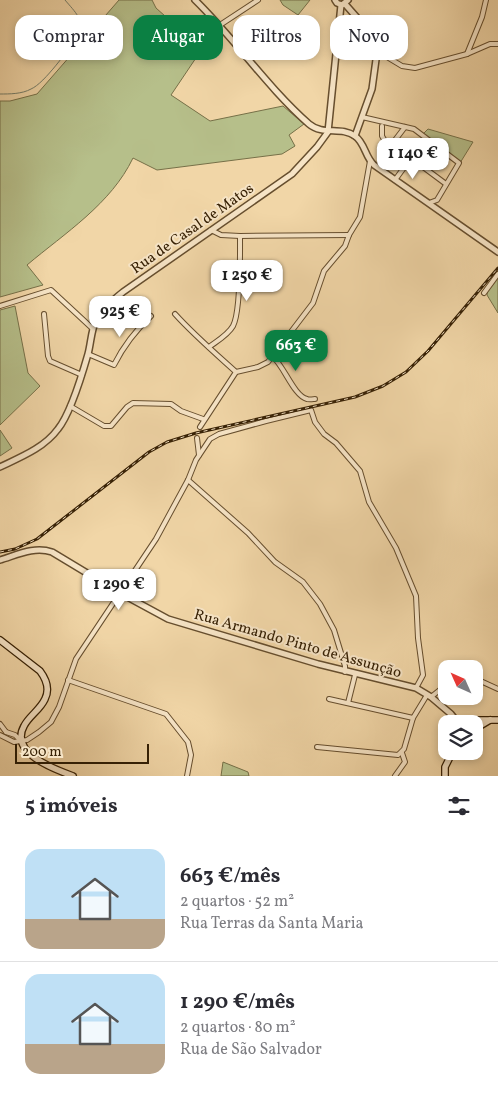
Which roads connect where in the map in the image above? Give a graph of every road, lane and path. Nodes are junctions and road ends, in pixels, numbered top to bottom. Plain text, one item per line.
1 (195, 0) edge
2 (258, 0) edge
3 (335, 0) edge
4 (486, 0) edge
5 (345, 3) edge
6 (210, 15) edge
7 (355, 15) edge
8 (223, 23) edge
9 (223, 29) edge
10 (498, 44) edge
11 (467, 54) junction
12 (376, 60) edge
13 (392, 60) edge
14 (362, 117) junction
15 (382, 126) dead end
16 (405, 127) junction
17 (328, 132) junction
18 (355, 136) junction
19 (370, 161) junction
20 (395, 180) junction
21 (446, 184) junction
22 (429, 203) junction
23 (211, 230) junction
24 (348, 235) junction
25 (240, 236) junction
26 (498, 252) edge
27 (498, 274) edge
28 (484, 293) dead end
29 (0, 306) edge
30 (44, 314) dead end
31 (175, 314) dead end
32 (151, 316) dead end
33 (93, 329) junction
34 (209, 347) junction
35 (88, 354) junction
36 (273, 357) junction
37 (236, 372) junction
38 (82, 375) junction
39 (315, 399) dead end
40 (70, 406) junction
41 (203, 419) junction
42 (200, 427) dead end
43 (198, 438) dead end
44 (200, 455) junction
45 (0, 466) edge
46 (188, 480) junction
47 (0, 560) edge
48 (120, 592) junction
49 (0, 640) edge
50 (345, 672) junction
51 (355, 675) junction
52 (68, 680) junction
53 (483, 682) edge
54 (416, 688) junction
55 (498, 689) edge
56 (438, 690) edge
57 (429, 696) junction
58 (330, 699) dead end
59 (348, 703) junction
60 (452, 715) edge
61 (413, 718) junction
62 (483, 720) edge
63 (490, 720) junction
64 (498, 720) edge
65 (0, 724) edge
66 (483, 724) edge
67 (6, 732) junction
68 (0, 735) edge
69 (5, 738) junction
70 (21, 741) junction
71 (0, 742) edge
72 (317, 747) dead end
73 (402, 753) junction
74 (448, 760) edge
75 (73, 776) edge
76 (187, 776) edge
77 (395, 776) edge
78 (445, 776) edge

1 - 6 street
2 - 8 street
3 - 5 street
4 - 11 street
5 - 7 street
5 - 17 street
9 - 17 street
10 - 11 street
11 - 13 street
12 - 14 street
14 - 16 street
14 - 18 street
15 - 16 street
16 - 21 street
17 - 18 street
17 - 23 street, Rua de Casal de Matos
18 - 19 street
19 - 20 street
19 - 24 street
20 - 21 street
20 - 22 street
21 - 22 street
22 - 26 street
23 - 25 street
23 - 33 street, Rua de Casal de Matos
24 - 25 street
24 - 36 street
25 - 34 street
27 - 28 street
29 - 33 street
30 - 38 street
31 - 34 street
32 - 35 street
33 - 35 street, Rua de Casal de Matos
34 - 37 street
35 - 38 street, Rua de Casal de Matos
36 - 37 street
36 - 39 street
37 - 41 street
38 - 40 street, Rua de Casal de Matos
40 - 41 street
40 - 45 street, Rua de Casal de Matos
41 - 42 street
43 - 44 street
44 - 46 street
44 - 54 street
46 - 48 street
46 - 50 street
47 - 48 street, Rua Armando Pinto de Assunção
48 - 50 street, Rua Armando Pinto de Assunção
48 - 52 street
49 - 70 main road
50 - 51 street, Rua Armando Pinto de Assunção
51 - 54 street, Rua Armando Pinto de Assunção
51 - 59 street
52 - 70 street
52 - 76 street
53 - 55 street
54 - 57 street, Rua Armando Pinto de Assunção
56 - 57 street
57 - 60 street, Rua Armando Pinto de Assunção
57 - 61 street
58 - 59 street
59 - 61 street
61 - 73 street
62 - 63 main road
63 - 64 main road
63 - 66 main road
65 - 67 street
67 - 69 street
67 - 70 street
68 - 69 street
69 - 70 street
69 - 71 street
70 - 75 main road
72 - 73 street
73 - 77 street
74 - 78 main road

